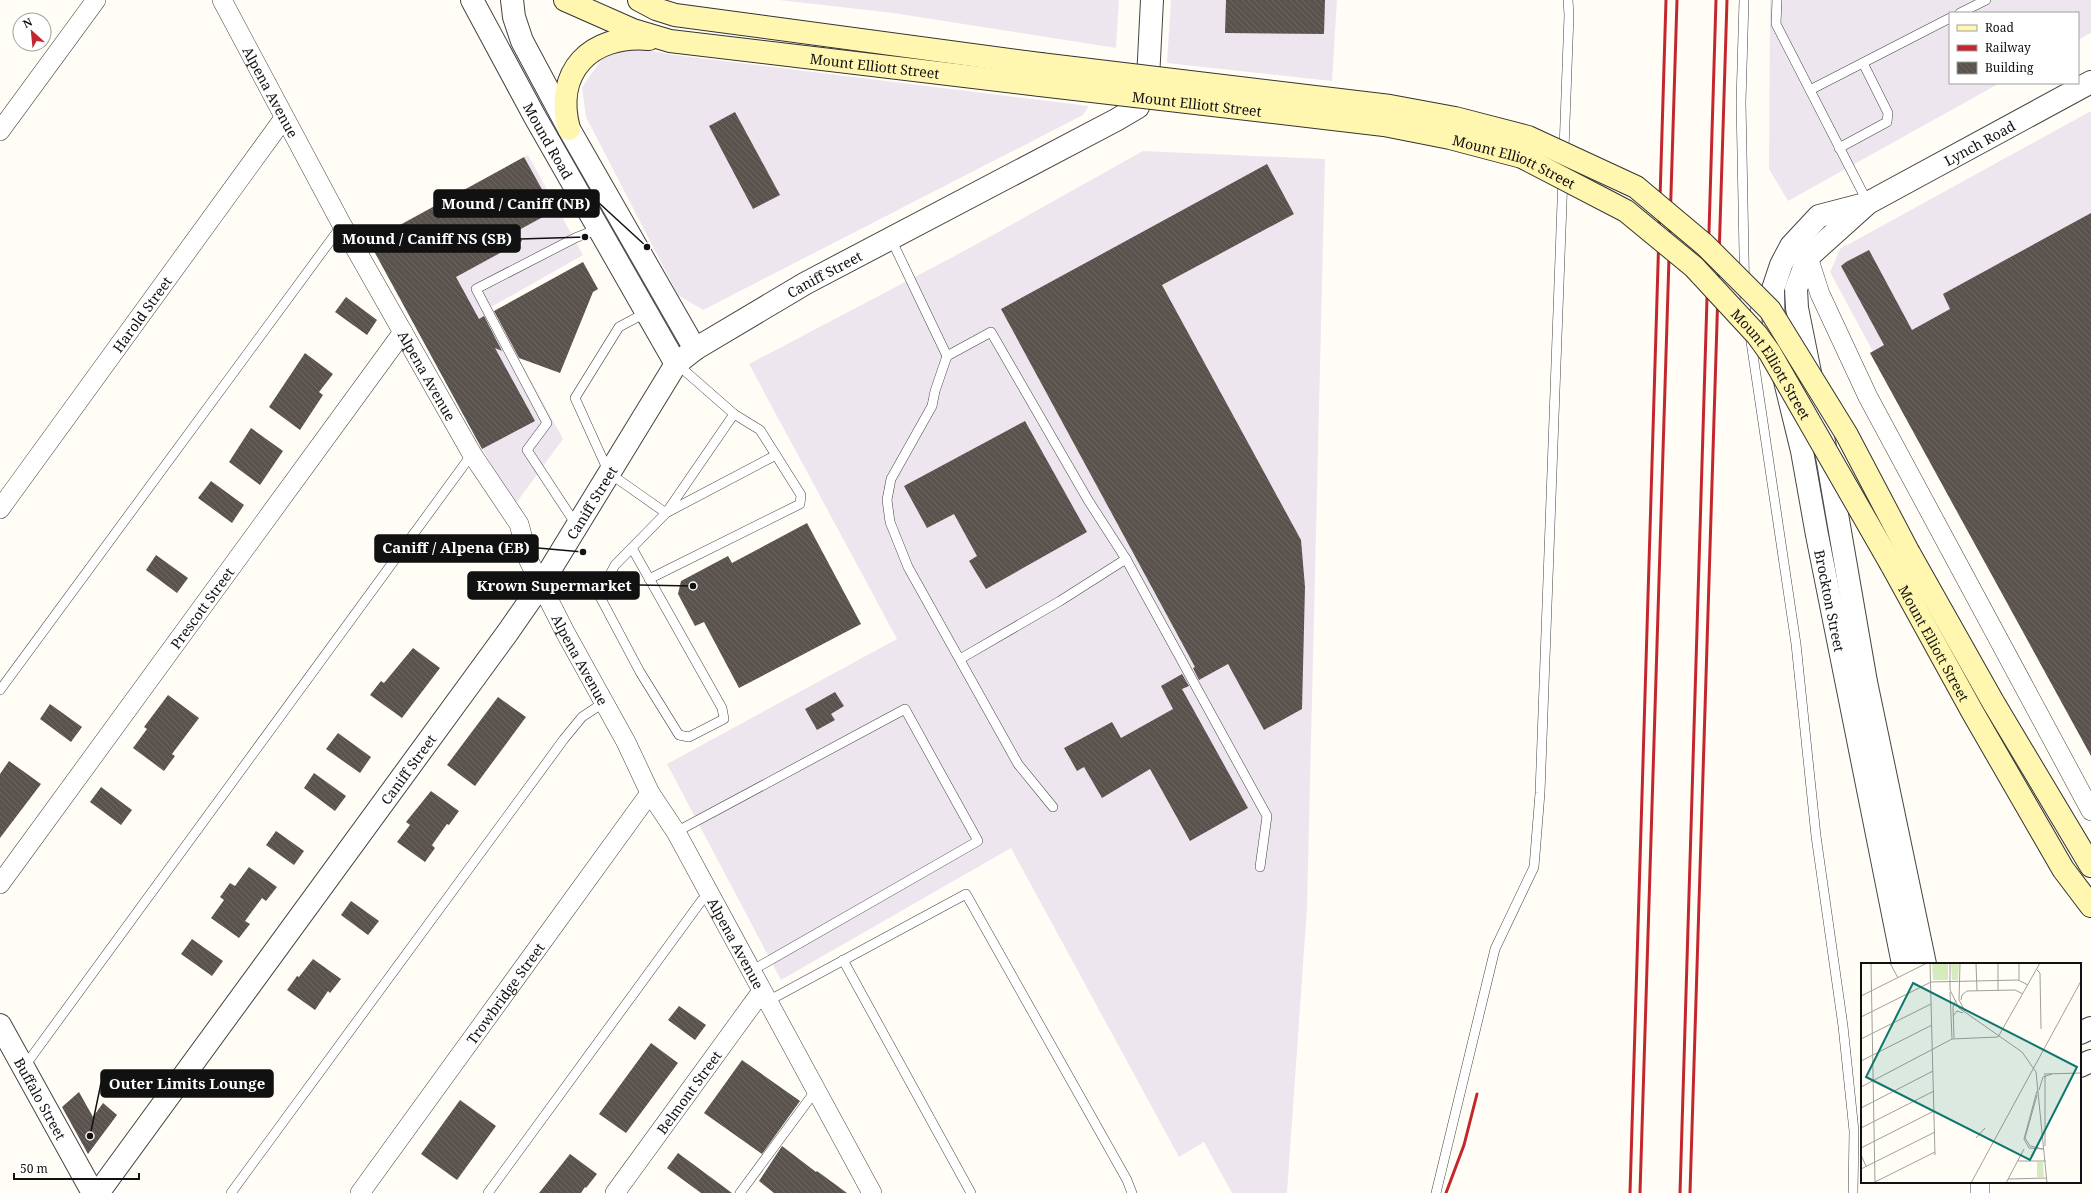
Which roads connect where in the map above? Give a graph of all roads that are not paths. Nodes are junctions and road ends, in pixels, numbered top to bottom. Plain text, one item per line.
1 (96, 0) edge
2 (222, 0) edge
3 (472, 0) edge
4 (512, 0) edge
5 (565, 0) edge
6 (639, 0) edge
7 (651, 0) edge
8 (1152, 0) edge
9 (1568, 0) edge
10 (1744, 0) edge
11 (1777, 0) edge
12 (1986, 0) edge
13 (1962, 12) edge
14 (675, 15) junction
15 (1949, 19) edge
16 (670, 41) junction
17 (1863, 63) junction
18 (2091, 82) edge
19 (1810, 90) junction
20 (284, 118) junction
21 (570, 129) junction
22 (0, 131) edge
23 (1839, 148) junction
24 (1868, 203) junction
25 (342, 225) junction
26 (599, 229) junction
27 (891, 239) junction
28 (1801, 249) junction
29 (647, 312) junction
30 (403, 332) junction
31 (695, 349) junction
32 (947, 356) junction
33 (676, 364) junction
34 (734, 414) junction
35 (472, 454) junction
36 (776, 455) junction
37 (609, 472) junction
38 (0, 509) edge
39 (666, 513) junction
40 (577, 526) junction
41 (632, 548) junction
42 (1126, 559) junction
43 (649, 579) junction
44 (542, 583) junction
45 (960, 659) junction
46 (0, 690) edge
47 (603, 703) junction
48 (650, 794) junction
49 (1053, 807) dead end
50 (2091, 811) edge
51 (676, 832) junction
52 (2091, 866) edge
53 (1260, 867) dead end
54 (0, 884) edge
55 (710, 895) junction
56 (2091, 906) edge
57 (843, 960) junction
58 (1903, 963) edge
59 (1925, 963) edge
60 (751, 971) junction
61 (765, 996) junction
62 (0, 1025) edge
63 (2091, 1028) edge
64 (2081, 1033) edge
65 (2091, 1061) edge
66 (2081, 1066) edge
67 (23, 1068) junction
68 (816, 1090) junction
69 (870, 1192) edge
70 (94, 1193) edge
71 (98, 1193) edge
72 (231, 1193) edge
73 (360, 1193) edge
74 (488, 1193) edge
75 (615, 1193) edge
76 (740, 1193) edge
77 (971, 1193) edge
78 (1132, 1193) edge
79 (1436, 1193) edge
80 (1853, 1193) edge

1 - 22 street
2 - 20 street, Alpena Avenue
3 - 26 street, Mound Road
4 - 21 street, Mound Road
5 - 16 main road, Mount Elliott Street
6 - 14 main road, Mount Elliott Street
7 - 14 street
8 - 27 street, Caniff Street
9 - 79 lane
10 - 80 lane
11 - 19 lane
12 - 13 lane
14 - 52 main road, Mount Elliott Street, bridge
15 - 17 lane
16 - 21 main road
16 - 56 main road, Mount Elliott Street, bridge
17 - 19 lane
17 - 23 lane
18 - 24 street, Lynch Road
19 - 23 lane
20 - 25 street, Alpena Avenue
20 - 38 street, Harold Street
21 - 31 street, Mound Road
23 - 24 lane
24 - 28 street, Lynch Road
25 - 30 street, Alpena Avenue
25 - 46 lane
26 - 29 street, Mound Road
26 - 40 lane
27 - 31 street, Caniff Street
27 - 32 lane
28 - 50 street
28 - 58 street, Brockton Street
28 - 59 street, Brockton Street
29 - 33 street, Mound Road
29 - 37 lane
30 - 35 street, Alpena Avenue
30 - 54 street, Prescott Street
31 - 33 street, Caniff Street
32 - 42 lane
32 - 45 lane
33 - 34 lane
33 - 37 street, Caniff Street
34 - 36 lane
34 - 39 lane
35 - 44 street, Alpena Avenue
35 - 67 lane
36 - 39 lane
36 - 43 lane
37 - 39 lane
37 - 40 street, Caniff Street
39 - 41 lane
40 - 44 street, Caniff Street
41 - 43 lane
41 - 43 lane
42 - 45 lane
42 - 53 lane
44 - 47 street, Alpena Avenue
44 - 71 street, Caniff Street
45 - 49 lane
47 - 48 street, Alpena Avenue
47 - 72 lane
48 - 51 street, Alpena Avenue
48 - 73 street, Trowbridge Street
51 - 55 street, Alpena Avenue
51 - 60 lane
55 - 60 street, Alpena Avenue
55 - 74 lane
57 - 61 lane
57 - 77 lane
57 - 78 lane
60 - 61 street, Alpena Avenue
61 - 68 street, Alpena Avenue
61 - 75 street, Belmont Street
62 - 67 street, Buffalo Street
63 - 64 street
65 - 66 street
67 - 70 street, Buffalo Street
68 - 69 street, Alpena Avenue
68 - 76 lane

